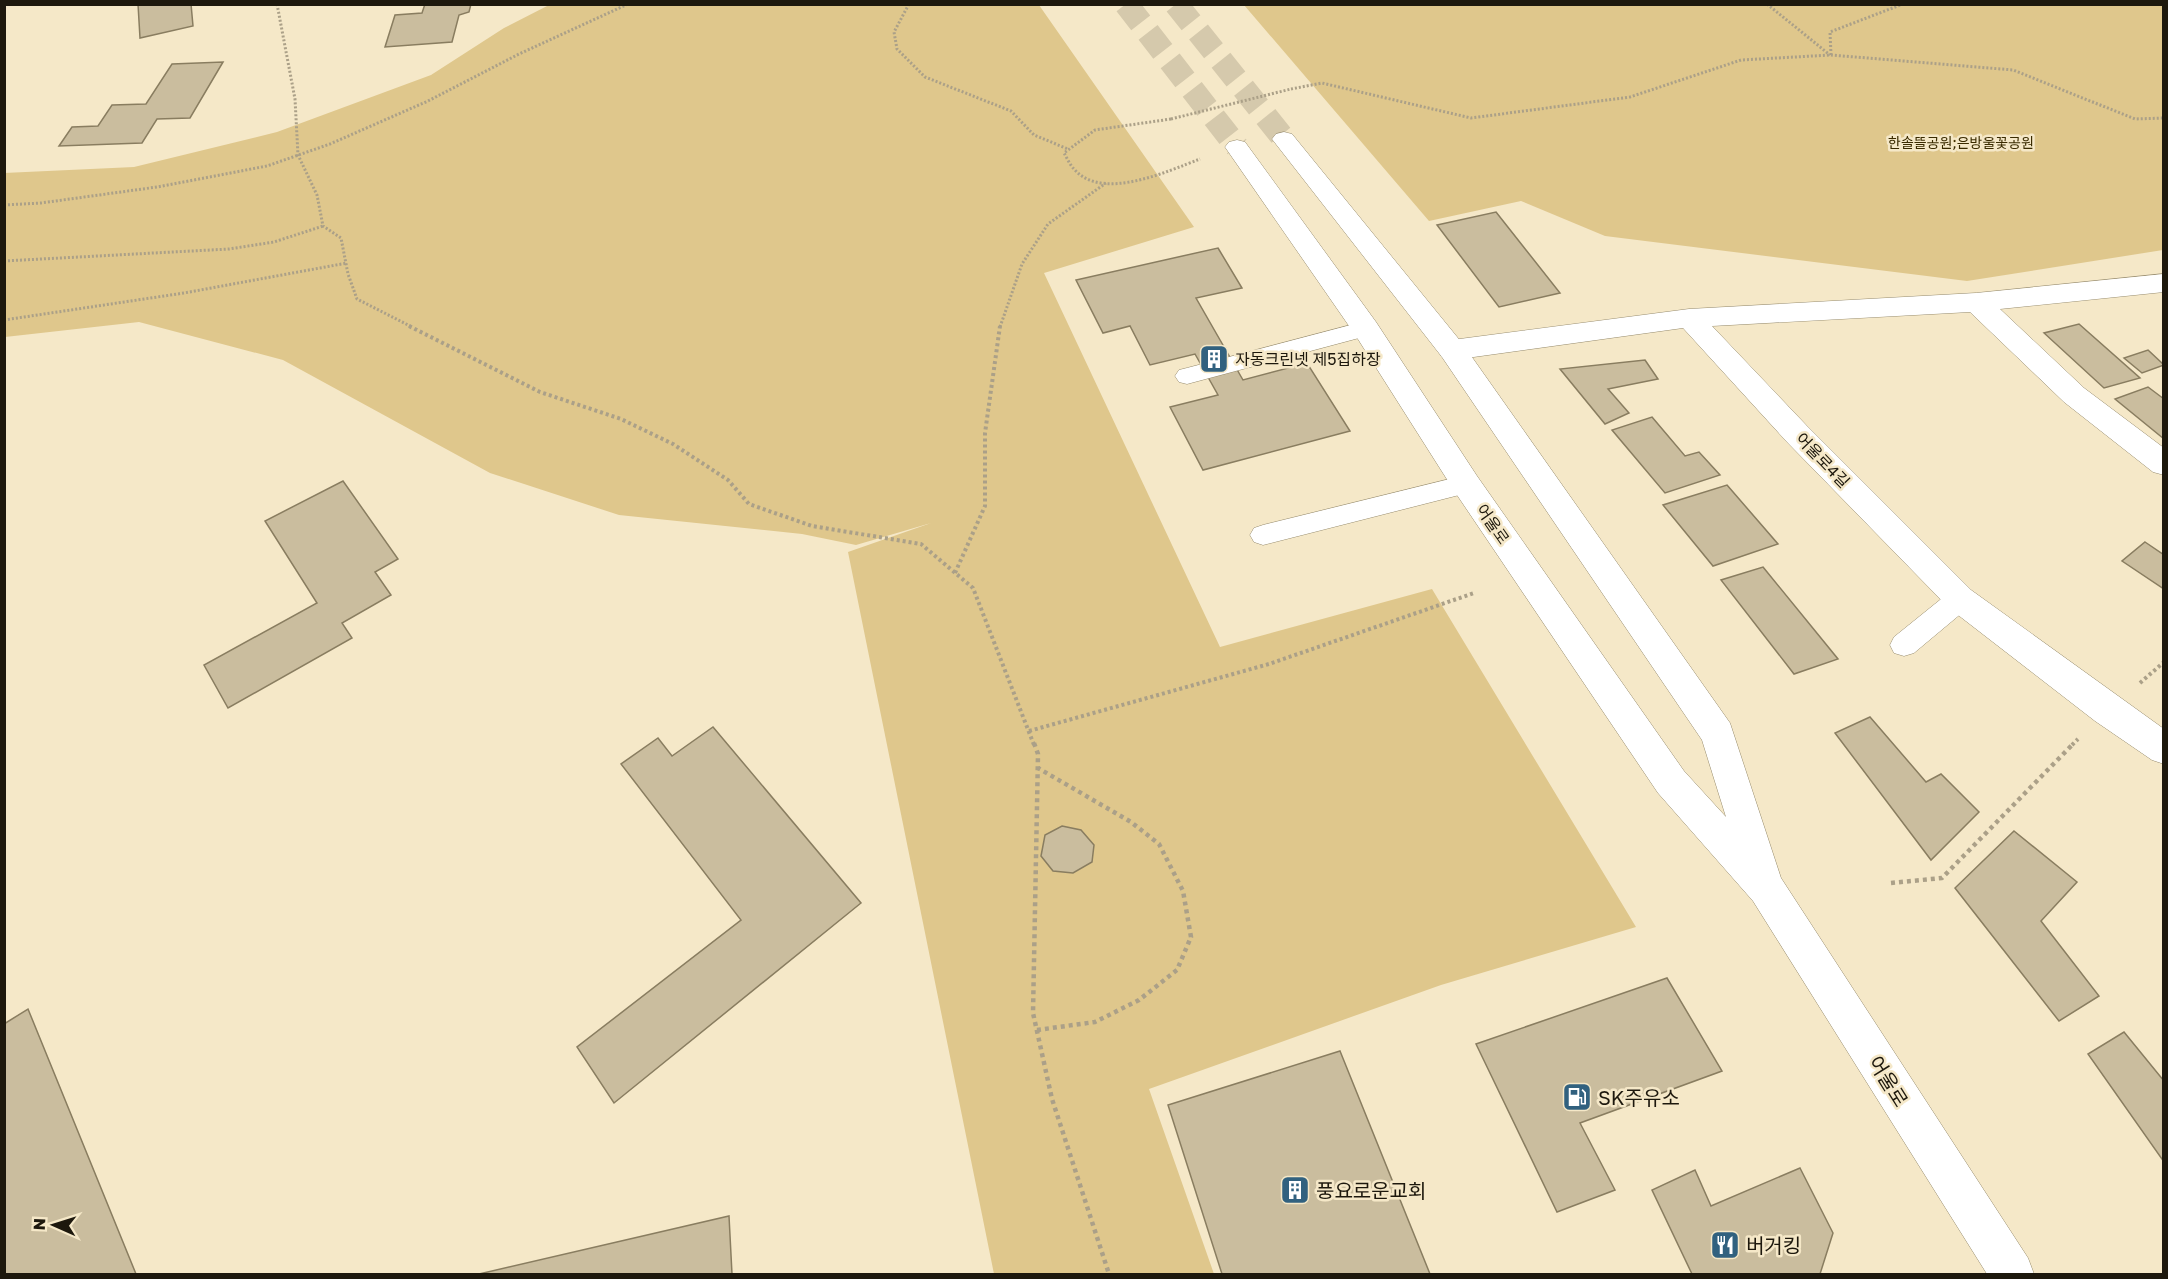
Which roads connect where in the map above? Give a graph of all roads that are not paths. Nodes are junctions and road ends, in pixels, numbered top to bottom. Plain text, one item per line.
1 (1284, 139) tunnel mouth
2 (1237, 147) tunnel mouth
3 (2163, 283) edge
4 (1976, 302) junction
5 (1689, 318) junction
6 (1366, 329) junction
7 (1452, 350) junction
8 (1187, 376) dead end
9 (2163, 464) edge
10 (1466, 484) junction
11 (1263, 535) dead end
12 (1960, 599) junction
13 (1904, 645) dead end
14 (2163, 748) edge
15 (1766, 888) junction
16 (2012, 1275) edge

1 - 7 street, 어울로
2 - 6 street, 어울로
3 - 4 street
4 - 5 street
4 - 9 street
5 - 7 street
5 - 12 street, 어울로4길
6 - 8 lane
6 - 10 street, 어울로
7 - 15 street, 어울로
10 - 11 lane
10 - 15 street, 어울로
12 - 13 lane
12 - 14 street, 어울로4길
15 - 16 street, 어울로

